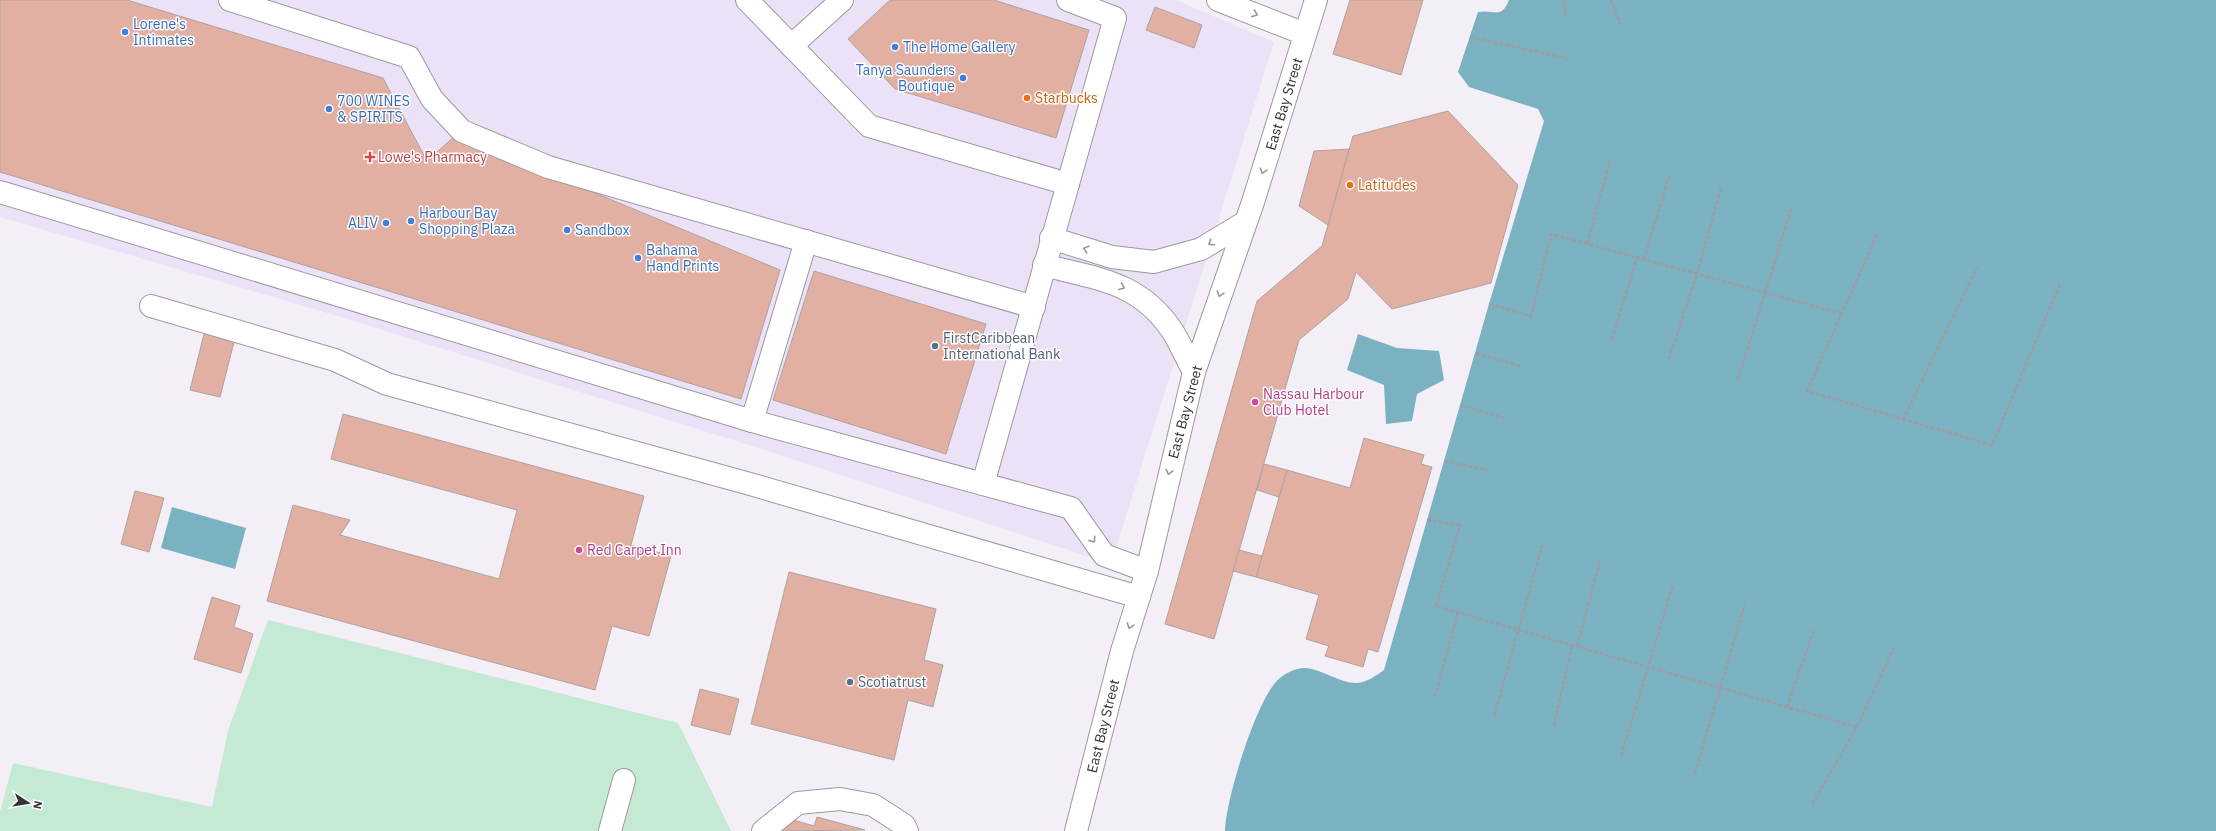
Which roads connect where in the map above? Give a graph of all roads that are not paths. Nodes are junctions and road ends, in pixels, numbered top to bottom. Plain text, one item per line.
1 (230, 0) edge
2 (747, 0) edge
3 (842, 0) edge
4 (1068, 0) edge
5 (1218, 0) edge
6 (1316, 0) edge
7 (1305, 34) junction
8 (791, 46) junction
9 (1068, 184) junction
10 (0, 192) edge
11 (1244, 223) junction
12 (1051, 238) junction
13 (806, 241) junction
14 (1044, 265) junction
15 (151, 306) dead end
16 (1034, 307) junction
17 (1194, 372) junction
18 (752, 421) junction
19 (984, 484) junction
20 (1147, 571) junction
21 (1139, 597) junction
22 (624, 780) dead end
23 (610, 831) edge
24 (763, 831) edge
25 (907, 831) edge
26 (1076, 831) edge

1 - 13 main road
2 - 8 main road
3 - 8 main road
4 - 9 main road
5 -> 7 main road
6 - 7 main road, East Bay Street
7 -> 11 main road, East Bay Street
8 - 9 main road
9 - 12 main road
10 - 18 main road
11 -> 12 main road
11 -> 17 main road, East Bay Street
12 - 14 main road
13 - 16 main road
13 - 18 main road
14 - 16 main road
14 -> 17 main road
15 - 21 main road
16 - 19 main road
17 -> 20 main road, East Bay Street
18 - 19 main road
19 -> 20 main road
20 - 21 main road, East Bay Street
21 -> 26 main road, East Bay Street
22 - 23 main road
24 - 25 main road

